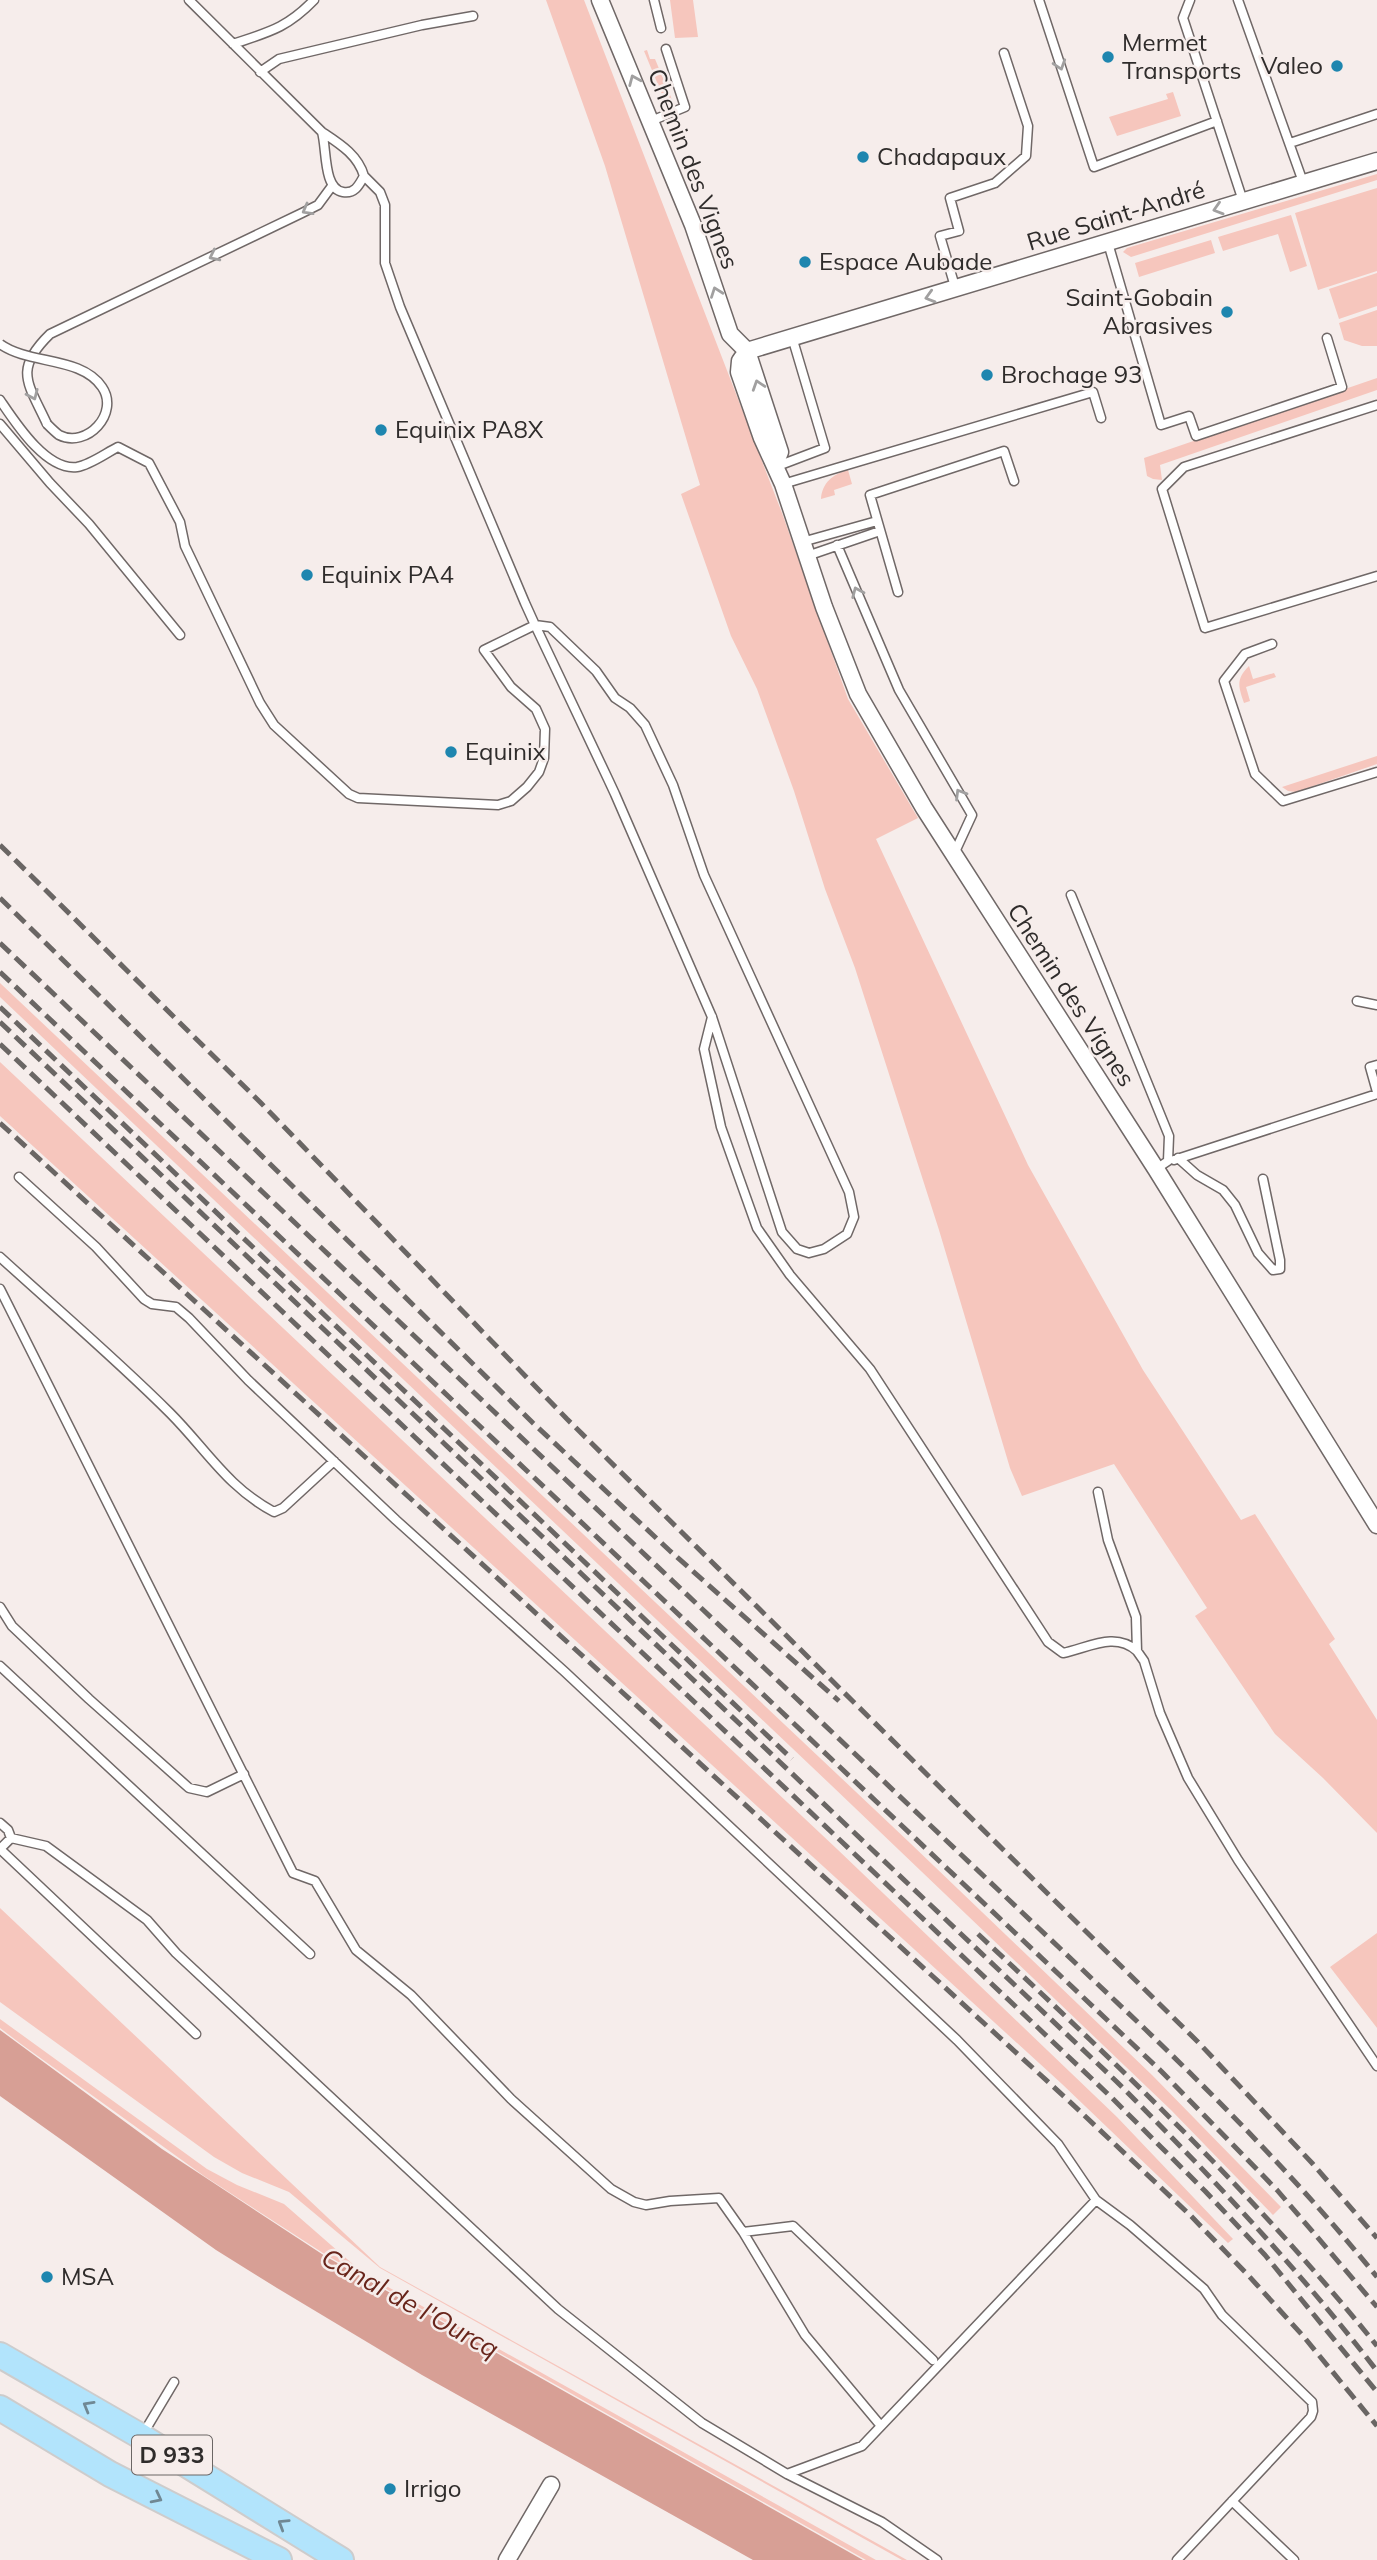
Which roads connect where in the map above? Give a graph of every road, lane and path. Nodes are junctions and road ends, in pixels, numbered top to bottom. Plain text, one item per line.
1 (189, 0) edge
2 (314, 0) edge
3 (600, 0) edge
4 (654, 0) edge
5 (1039, 0) edge
6 (1190, 0) edge
7 (1238, 0) edge
8 (473, 16) dead end
9 (661, 28) dead end
10 (233, 44) junction
11 (666, 49) dead end
12 (1004, 53) dead end
13 (260, 72) junction
14 (1377, 114) edge
15 (651, 121) junction
16 (1217, 121) junction
17 (322, 132) junction
18 (1290, 143) junction
19 (1377, 161) edge
20 (364, 176) junction
21 (1303, 182) junction
22 (332, 186) junction
23 (1243, 201) junction
24 (1108, 243) junction
25 (956, 290) junction
26 (792, 337) junction
27 (1327, 338) dead end
28 (0, 344) edge
29 (747, 351) junction
30 (0, 400) edge
31 (1377, 405) edge
32 (1101, 418) dead end
33 (0, 424) edge
34 (775, 467) junction
35 (1014, 481) dead end
36 (783, 484) junction
37 (877, 521) junction
38 (880, 531) junction
39 (837, 545) junction
40 (804, 549) junction
41 (1377, 576) edge
42 (898, 592) dead end
43 (536, 625) junction
44 (180, 635) dead end
45 (1272, 644) dead end
46 (1377, 772) edge
47 (954, 854) junction
48 (1071, 894) dead end
49 (1357, 1001) dead end
50 (1377, 1005) edge
51 (712, 1017) junction
52 (1377, 1065) edge
53 (1377, 1093) edge
54 (1178, 1158) junction
55 (1162, 1165) junction
56 (19, 1177) dead end
57 (1263, 1179) dead end
58 (0, 1257) edge
59 (0, 1289) edge
60 (334, 1461) junction
61 (1098, 1492) dead end
62 (1377, 1525) edge
63 (0, 1607) edge
64 (1137, 1651) junction
65 (0, 1665) edge
66 (244, 1774) junction
67 (0, 1823) edge
68 (11, 1838) junction
69 (310, 1954) dead end
70 (196, 2034) dead end
71 (1377, 2066) edge
72 (1096, 2200) junction
73 (743, 2232) junction
74 (0, 2355) edge
75 (933, 2360) dead end
76 (174, 2382) dead end
77 (0, 2408) edge
78 (881, 2426) junction
79 (142, 2437) junction
80 (787, 2474) junction
81 (551, 2485) dead end
82 (1232, 2501) junction
83 (279, 2560) edge
84 (341, 2560) edge
85 (507, 2560) edge
86 (937, 2560) edge
87 (1177, 2560) edge
88 (1294, 2560) edge

1 - 10 lane
2 - 10 lane
15 -> 3 street, Chemin des Vignes
4 - 9 lane
5 -> 16 lane
6 - 16 lane
7 - 18 lane
8 - 13 lane
10 - 13 lane
11 - 15 lane
12 - 25 lane
13 - 17 lane
14 - 18 lane
29 -> 15 street, Chemin des Vignes
16 - 23 lane
17 - 20 lane
17 - 22 lane
18 - 21 lane
19 - 21 street, Rue Saint-André
20 - 22 lane
20 - 43 lane
21 - 23 street, Rue Saint-André
22 -> 28 lane, bridge
23 -> 24 street, Rue Saint-André
24 - 25 street, Rue Saint-André
24 - 27 lane
25 -> 26 street, Rue Saint-André
26 - 29 street, Rue Saint-André
26 - 34 lane
29 - 34 street, Chemin des Vignes
30 - 43 lane
31 - 41 lane
32 - 36 lane
33 - 44 lane
34 - 36 street, Chemin des Vignes
35 - 37 lane
36 - 40 street, Chemin des Vignes
37 - 38 lane
37 - 40 lane
38 - 39 lane
38 - 42 lane
39 - 40 lane
47 -> 39 lane
40 - 47 street, Chemin des Vignes
43 - 51 lane
43 - 51 lane
45 - 46 lane
47 - 55 street, Chemin des Vignes
48 - 55 lane
49 - 50 lane
51 - 64 lane
52 - 53 lane
53 - 54 lane
54 - 55 lane
54 - 57 lane
55 - 62 street, Chemin des Vignes
56 - 60 lane
58 - 60 lane
59 - 66 lane
60 - 72 lane
61 - 64 lane
63 - 66 lane
64 - 71 lane
65 - 69 lane
66 - 73 lane
67 - 68 lane
68 - 70 lane
68 - 80 lane
72 - 78 lane
72 - 82 lane
73 - 75 lane
73 - 78 lane
79 -> 74 main road, D 933
76 - 79 lane
77 -> 83 main road, D 933
78 - 80 lane
84 -> 79 main road, D 933
80 - 86 lane
81 - 85 street
82 - 87 lane
82 - 88 lane

